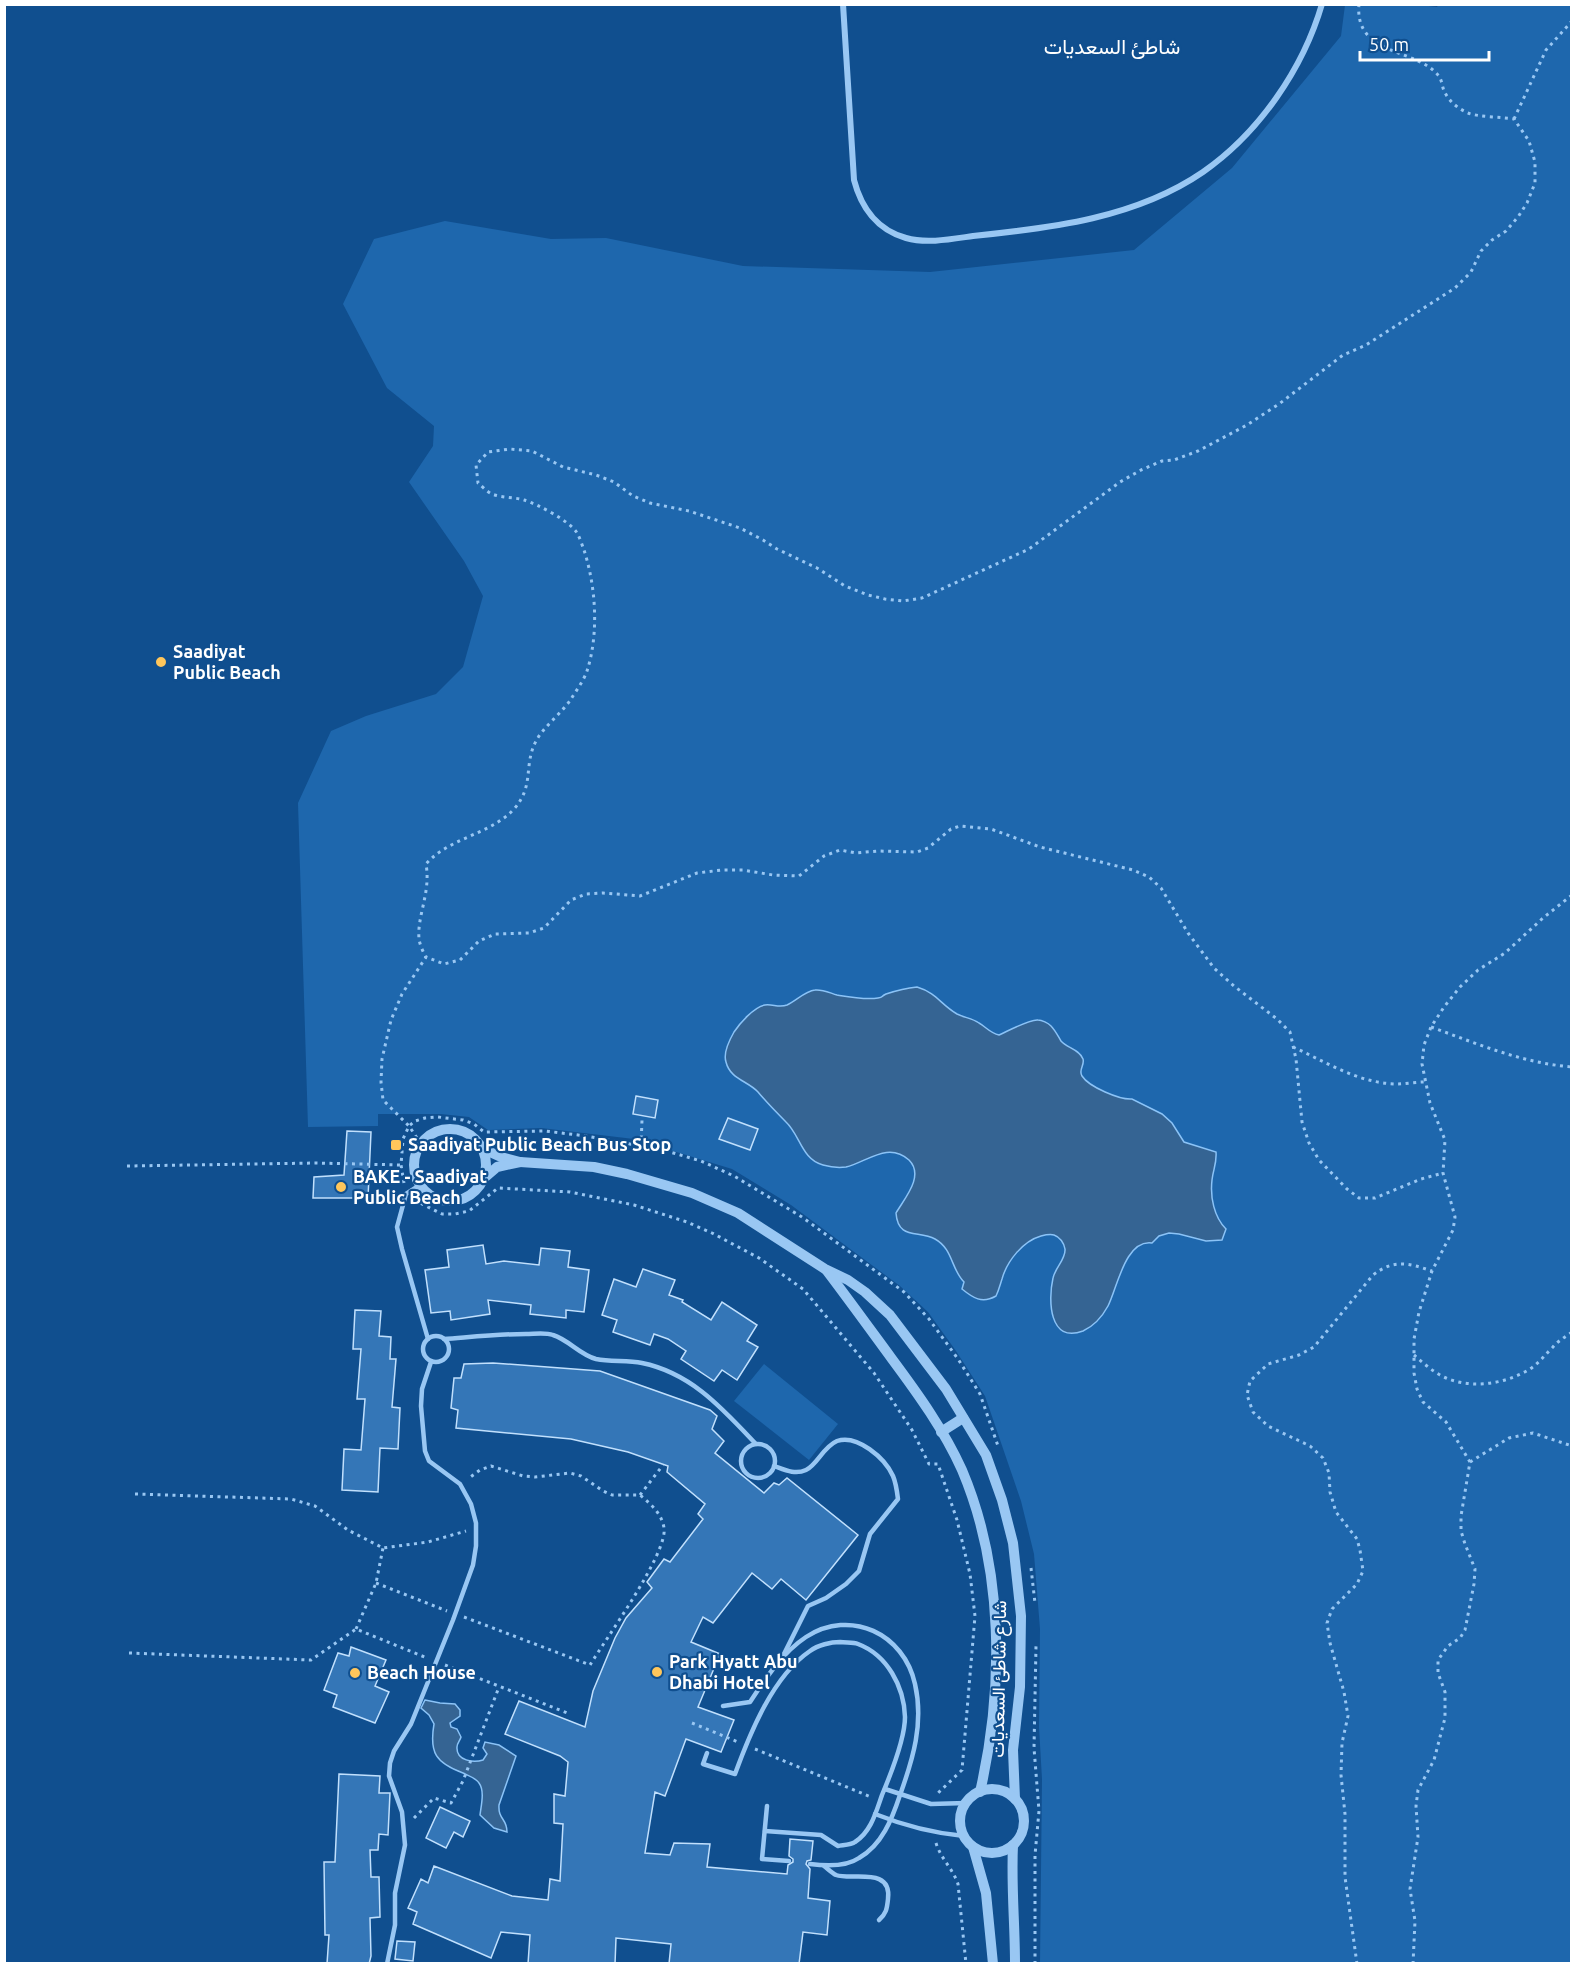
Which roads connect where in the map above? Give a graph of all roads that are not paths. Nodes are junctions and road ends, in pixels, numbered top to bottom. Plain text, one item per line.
1 (843, 4) edge
2 (1322, 4) edge
3 (481, 1148) junction
4 (520, 1162) junction
5 (482, 1180) junction
6 (420, 1185) junction
7 (825, 1269) junction
8 (428, 1339) junction
9 (444, 1339) junction
10 (431, 1362) junction
11 (963, 1418) junction
12 (941, 1432) junction
13 (755, 1443) junction
14 (774, 1466) junction
15 (783, 1657) junction
16 (723, 1706) dead end
17 (707, 1753) dead end
18 (885, 1789) junction
19 (980, 1792) junction
20 (900, 1795) junction
21 (1015, 1799) junction
22 (966, 1803) junction
23 (767, 1806) dead end
24 (875, 1814) junction
25 (892, 1821) junction
26 (765, 1831) junction
27 (964, 1836) junction
28 (1013, 1845) junction
29 (973, 1847) junction
30 (789, 1861) dead end
31 (810, 1864) dead end
32 (824, 1866) junction
33 (879, 1920) dead end
34 (387, 1964) edge
35 (993, 1964) edge
36 (1015, 1964) edge

1 - 2 street
3 - 4 street, شارع شاطئ السعديات
3 - 5 street
3 - 6 street
4 - 5 street, شارع شاطئ السعديات
4 - 7 street, شارع شاطئ السعديات
5 - 6 street
6 - 8 lane
7 - 11 street, شارع شاطئ السعديات
7 - 12 street, شارع شاطئ السعديات
8 - 9 lane
8 - 10 lane
9 - 10 lane
9 - 13 lane
10 - 34 lane
11 - 12 street
11 - 21 street, شارع شاطئ السعديات
12 - 19 street, شارع شاطئ السعديات
13 - 14 lane
13 - 14 lane
14 - 15 lane
15 - 16 lane
15 - 20 lane
17 - 18 lane
18 - 20 lane
18 - 24 lane
19 - 21 street
19 - 22 street
20 - 22 lane
20 - 25 lane
21 - 28 street
22 - 27 street
23 - 26 lane
24 - 25 lane
24 - 26 lane
25 - 27 lane
25 - 32 lane
26 - 30 lane
27 - 29 street
28 - 29 street
28 - 36 street
29 - 35 street
31 - 32 lane
32 - 33 lane

